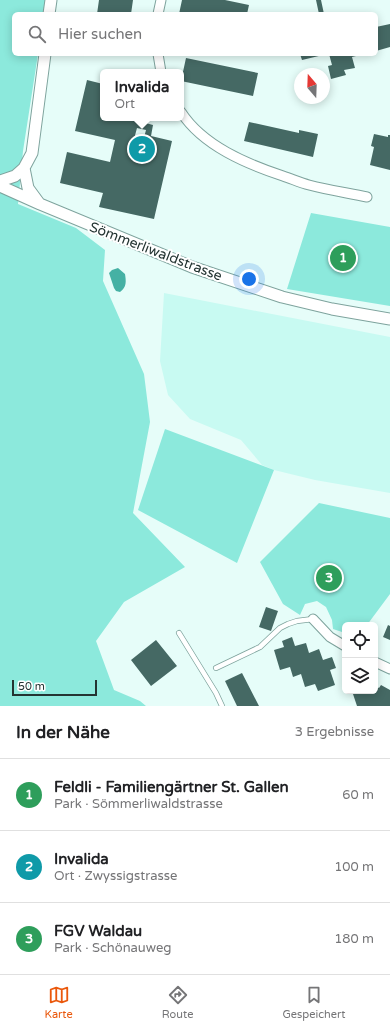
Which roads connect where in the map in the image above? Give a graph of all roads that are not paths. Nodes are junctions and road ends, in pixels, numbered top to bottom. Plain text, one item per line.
1 (51, 0) edge
2 (161, 0) edge
3 (49, 12) edge
4 (158, 12) edge
5 (44, 56) edge
6 (158, 56) edge
7 (160, 69) edge
8 (184, 117) edge
9 (24, 168) junction
10 (0, 181) edge
11 (0, 186) edge
12 (367, 197) dead end
13 (40, 204) junction
14 (390, 319) edge
15 (313, 619) joint
16 (179, 633) dead end
17 (342, 644) edge
18 (378, 663) edge
19 (216, 668) dead end
20 (390, 669) edge
21 (222, 706) edge

1 - 3 street
2 - 4 street
5 - 9 street
6 - 7 street
8 - 12 street
9 - 10 street
9 - 13 street
11 - 13 street, Sömmerliwaldstrasse
13 - 14 street, Sömmerliwaldstrasse
15 - 17 street
15 - 19 lane
16 - 21 lane
18 - 20 street

